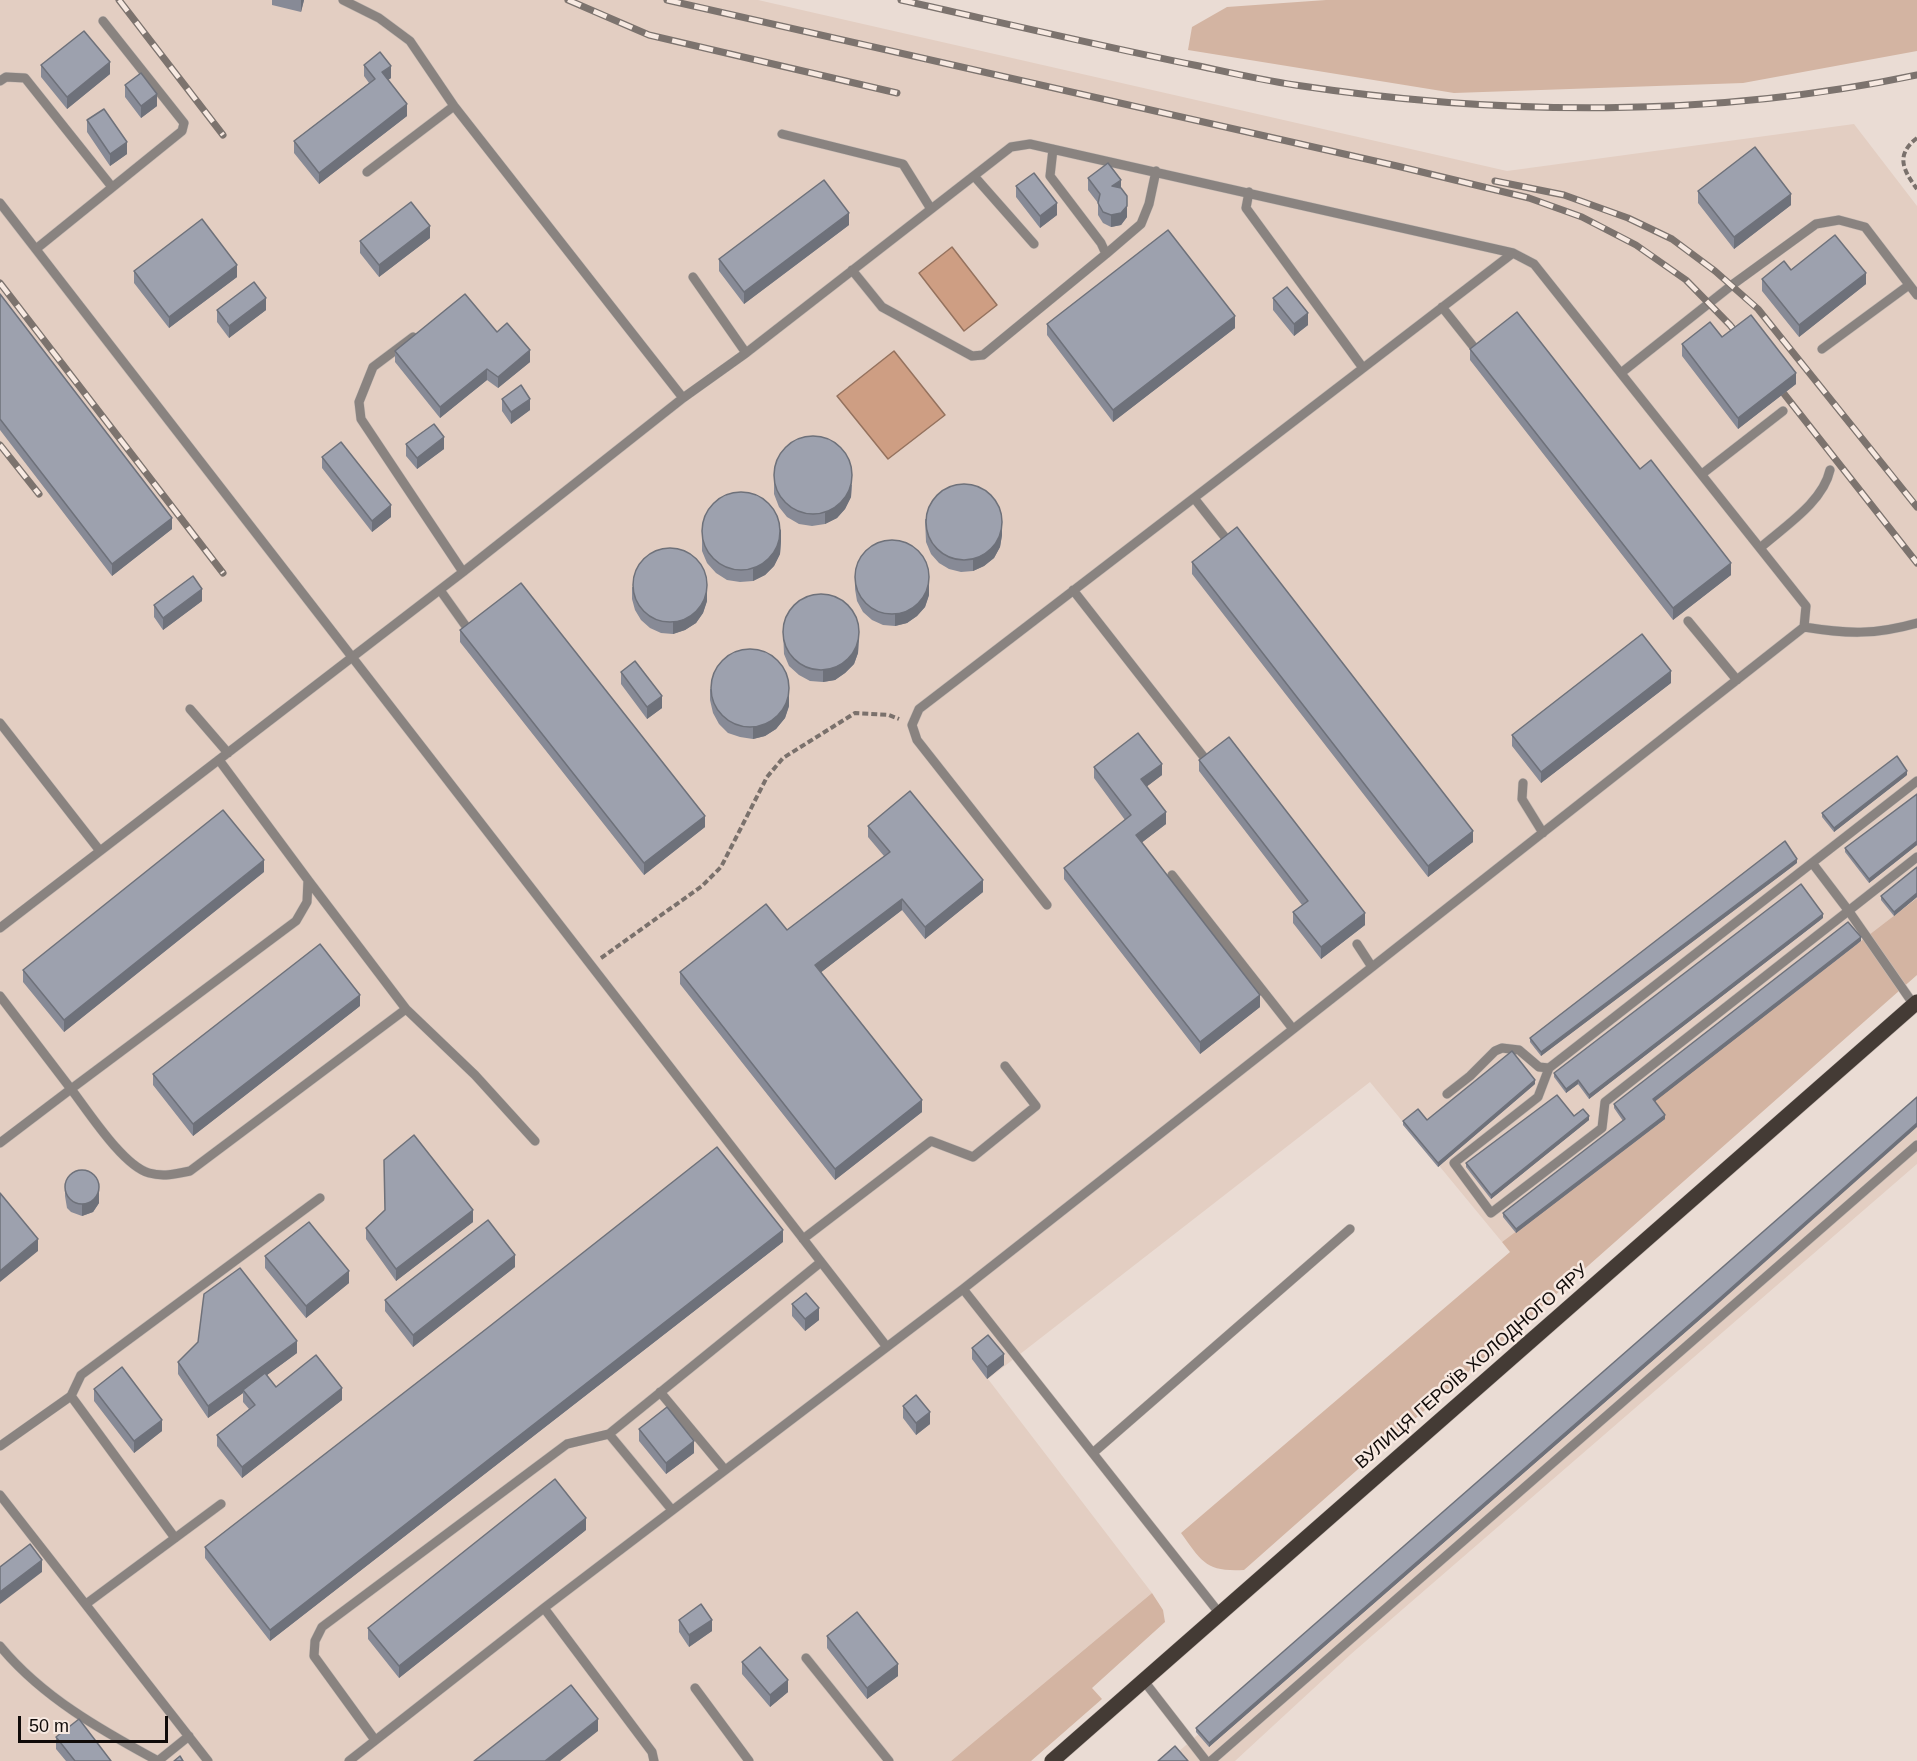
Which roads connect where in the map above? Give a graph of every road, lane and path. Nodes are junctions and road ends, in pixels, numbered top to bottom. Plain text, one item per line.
1 (343, 0) edge
2 (103, 21) dead end
3 (0, 81) edge
4 (454, 106) junction
5 (782, 134) dead end
6 (1917, 138) edge
7 (1053, 149) junction
8 (1156, 171) junction
9 (367, 172) dead end
10 (974, 176) junction
11 (112, 187) junction
12 (1917, 189) edge
13 (1249, 192) junction
14 (0, 203) edge
15 (931, 209) junction
16 (1034, 244) dead end
17 (36, 249) junction
18 (1513, 253) junction
19 (1106, 254) junction
20 (852, 270) junction
21 (693, 277) dead end
22 (1909, 285) junction
23 (1917, 295) edge
24 (1442, 307) junction
25 (419, 332) edge
26 (1473, 346) edge
27 (1822, 349) dead end
28 (746, 353) junction
29 (1363, 368) junction
30 (1621, 373) junction
31 (683, 398) junction
32 (1783, 411) dead end
33 (1830, 470) dead end
34 (1702, 474) junction
35 (1194, 498) junction
36 (1224, 536) edge
37 (1760, 548) junction
38 (463, 572) junction
39 (440, 590) junction
40 (1074, 590) junction
41 (1688, 621) dead end
42 (1917, 623) edge
43 (465, 625) edge
44 (1804, 627) junction
45 (353, 657) junction
46 (1737, 680) junction
47 (190, 709) dead end
48 (0, 723) edge
49 (912, 725) junction
50 (228, 753) junction
51 (1203, 756) edge
52 (219, 760) junction
53 (1917, 781) edge
54 (1523, 783) dead end
55 (1543, 833) junction
56 (100, 851) junction
57 (1917, 857) edge
58 (1813, 864) junction
59 (1172, 875) dead end
60 (308, 880) junction
61 (1047, 905) dead end
62 (1848, 910) junction
63 (0, 928) edge
64 (1357, 944) dead end
65 (591, 965) junction
66 (1372, 967) junction
67 (0, 996) edge
68 (1916, 1004) edge
69 (406, 1009) junction
70 (1293, 1029) junction
71 (1005, 1066) dead end
72 (1549, 1068) junction
73 (71, 1089) junction
74 (1447, 1094) dead end
75 (535, 1140) dead end
76 (0, 1143) edge
77 (1917, 1145) edge
78 (320, 1198) dead end
79 (1350, 1229) dead end
80 (803, 1239) junction
81 (821, 1262) junction
82 (963, 1289) junction
83 (887, 1347) junction
84 (660, 1392) junction
85 (71, 1396) junction
86 (609, 1434) junction
87 (0, 1446) edge
88 (1094, 1452) junction
89 (725, 1470) junction
90 (0, 1495) edge
91 (221, 1504) dead end
92 (672, 1510) junction
93 (175, 1538) junction
94 (86, 1604) junction
95 (544, 1608) junction
96 (1220, 1614) junction
97 (0, 1646) edge
98 (806, 1658) dead end
99 (1144, 1681) junction
100 (695, 1688) dead end
101 (189, 1736) junction
102 (375, 1740) junction
103 (208, 1761) edge
104 (349, 1761) edge
105 (654, 1761) edge
106 (748, 1761) edge
107 (889, 1761) edge
108 (1052, 1761) edge
109 (1206, 1761) edge
110 (1211, 1761) edge

1 - 4 lane
2 - 11 lane
3 - 11 lane
4 - 9 lane
4 - 31 lane
5 - 15 lane
6 - 12 path
7 - 8 lane
7 - 10 lane
7 - 19 lane
8 - 13 lane
8 - 19 lane
10 - 15 lane
10 - 16 lane
11 - 17 lane
13 - 18 lane
13 - 29 lane
14 - 17 lane
15 - 20 lane
17 - 45 lane
18 - 24 lane
18 - 30 lane
19 - 20 lane
20 - 28 lane
21 - 28 lane
22 - 23 lane
22 - 27 lane
22 - 30 lane
24 - 26 lane
24 - 29 lane
25 - 38 lane
28 - 31 lane
29 - 35 lane
30 - 34 lane
31 - 38 lane
32 - 34 lane
33 - 37 lane
34 - 37 lane
35 - 36 lane
35 - 40 lane
37 - 44 lane
38 - 39 lane
39 - 43 lane
39 - 45 lane
40 - 49 lane
40 - 51 lane
41 - 46 lane
42 - 44 lane
44 - 46 lane
45 - 50 lane
45 - 65 lane
46 - 55 lane
47 - 50 lane
48 - 56 lane
49 - 61 lane
49 - 65 path
50 - 52 lane
52 - 56 lane
52 - 60 lane
53 - 58 lane
54 - 55 lane
55 - 66 lane
56 - 63 lane
57 - 62 lane
58 - 62 lane
58 - 72 lane
59 - 70 lane
60 - 69 lane
60 - 73 lane
62 - 68 lane
62 - 72 lane
64 - 66 lane
65 - 80 lane
66 - 70 lane
67 - 73 lane
68 - 96 main road, ВУЛИЦЯ ГЕРОЇВ ХОЛОДНОГО ЯРУ
69 - 73 lane
69 - 75 lane
70 - 82 lane
71 - 80 lane
72 - 74 lane
73 - 76 lane
77 - 110 lane
78 - 85 lane
79 - 88 lane
80 - 81 lane
81 - 83 lane
81 - 84 lane
82 - 83 lane
82 - 88 lane
83 - 89 lane
84 - 86 lane
84 - 89 lane
85 - 87 lane
85 - 93 lane
86 - 92 lane
86 - 102 lane
88 - 96 lane
89 - 92 lane
90 - 94 lane
91 - 93 lane
92 - 95 lane
93 - 94 lane
94 - 101 lane
95 - 102 lane
95 - 105 lane
96 - 99 main road, ВУЛИЦЯ ГЕРОЇВ ХОЛОДНОГО ЯРУ
97 - 101 lane
98 - 107 lane
99 - 108 main road, ВУЛИЦЯ ГЕРОЇВ ХОЛОДНОГО ЯРУ
99 - 109 lane
100 - 106 lane
101 - 103 lane
102 - 104 lane

